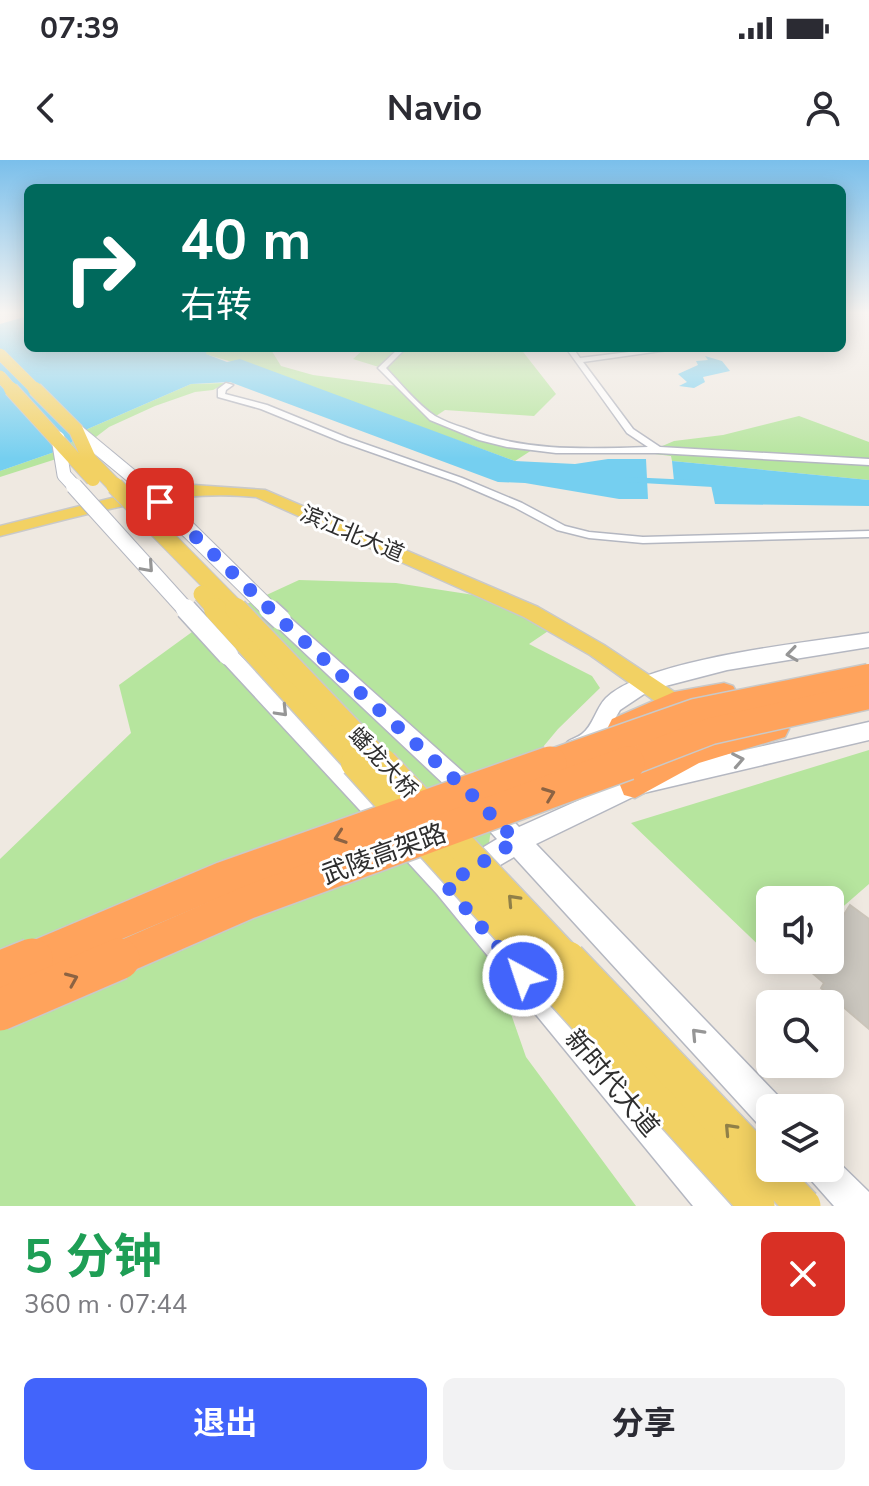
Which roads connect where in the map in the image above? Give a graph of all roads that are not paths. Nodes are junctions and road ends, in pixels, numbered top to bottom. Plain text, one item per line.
1 (7, 362) edge
2 (388, 362) edge
3 (580, 362) edge
4 (0, 376) edge
5 (229, 385) dead end
6 (67, 434) junction
7 (658, 450) junction
8 (869, 462) edge
9 (0, 531) edge
10 (869, 534) edge
11 (0, 542) edge
12 (869, 640) edge
13 (869, 665) edge
14 (869, 677) edge
15 (638, 686) junction
16 (869, 696) edge
17 (869, 703) edge
18 (664, 708) junction
19 (869, 731) edge
20 (591, 740) junction
21 (635, 785) junction
22 (473, 796) junction
23 (397, 832) junction
24 (516, 841) junction
25 (446, 885) junction
26 (0, 972) edge
27 (0, 1010) edge
28 (756, 1097) edge
29 (836, 1182) edge
30 (716, 1206) edge
31 (757, 1206) edge
32 (803, 1206) edge
33 (858, 1206) edge

1 - 6 main road, 蟠龙大桥, bridge
2 - 7 street
3 - 7 street
4 - 6 main road, 蟠龙大桥, bridge
5 - 10 street
6 - 22 street, bridge
6 -> 23 street, 新时代大道, bridge
6 - 31 main road, 蟠龙大桥, bridge
32 -> 6 main road, 蟠龙大桥, bridge
7 - 8 street
9 - 15 main road, 滨江北大道
11 - 15 main road, 滨江北大道
12 -> 15 street
13 - 18 highway
14 -> 26 highway, 武陵高架路, bridge
15 - 18 main road, 滨江北大道
15 - 20 street
27 -> 16 highway, 武陵高架路, bridge
17 - 21 highway
18 - 20 highway
21 -> 19 street
20 - 22 street
21 - 24 street
22 - 23 street
22 - 24 street
23 - 25 street, 新时代大道
24 - 25 street
28 -> 24 street
25 - 30 street, 新时代大道
29 - 33 street

